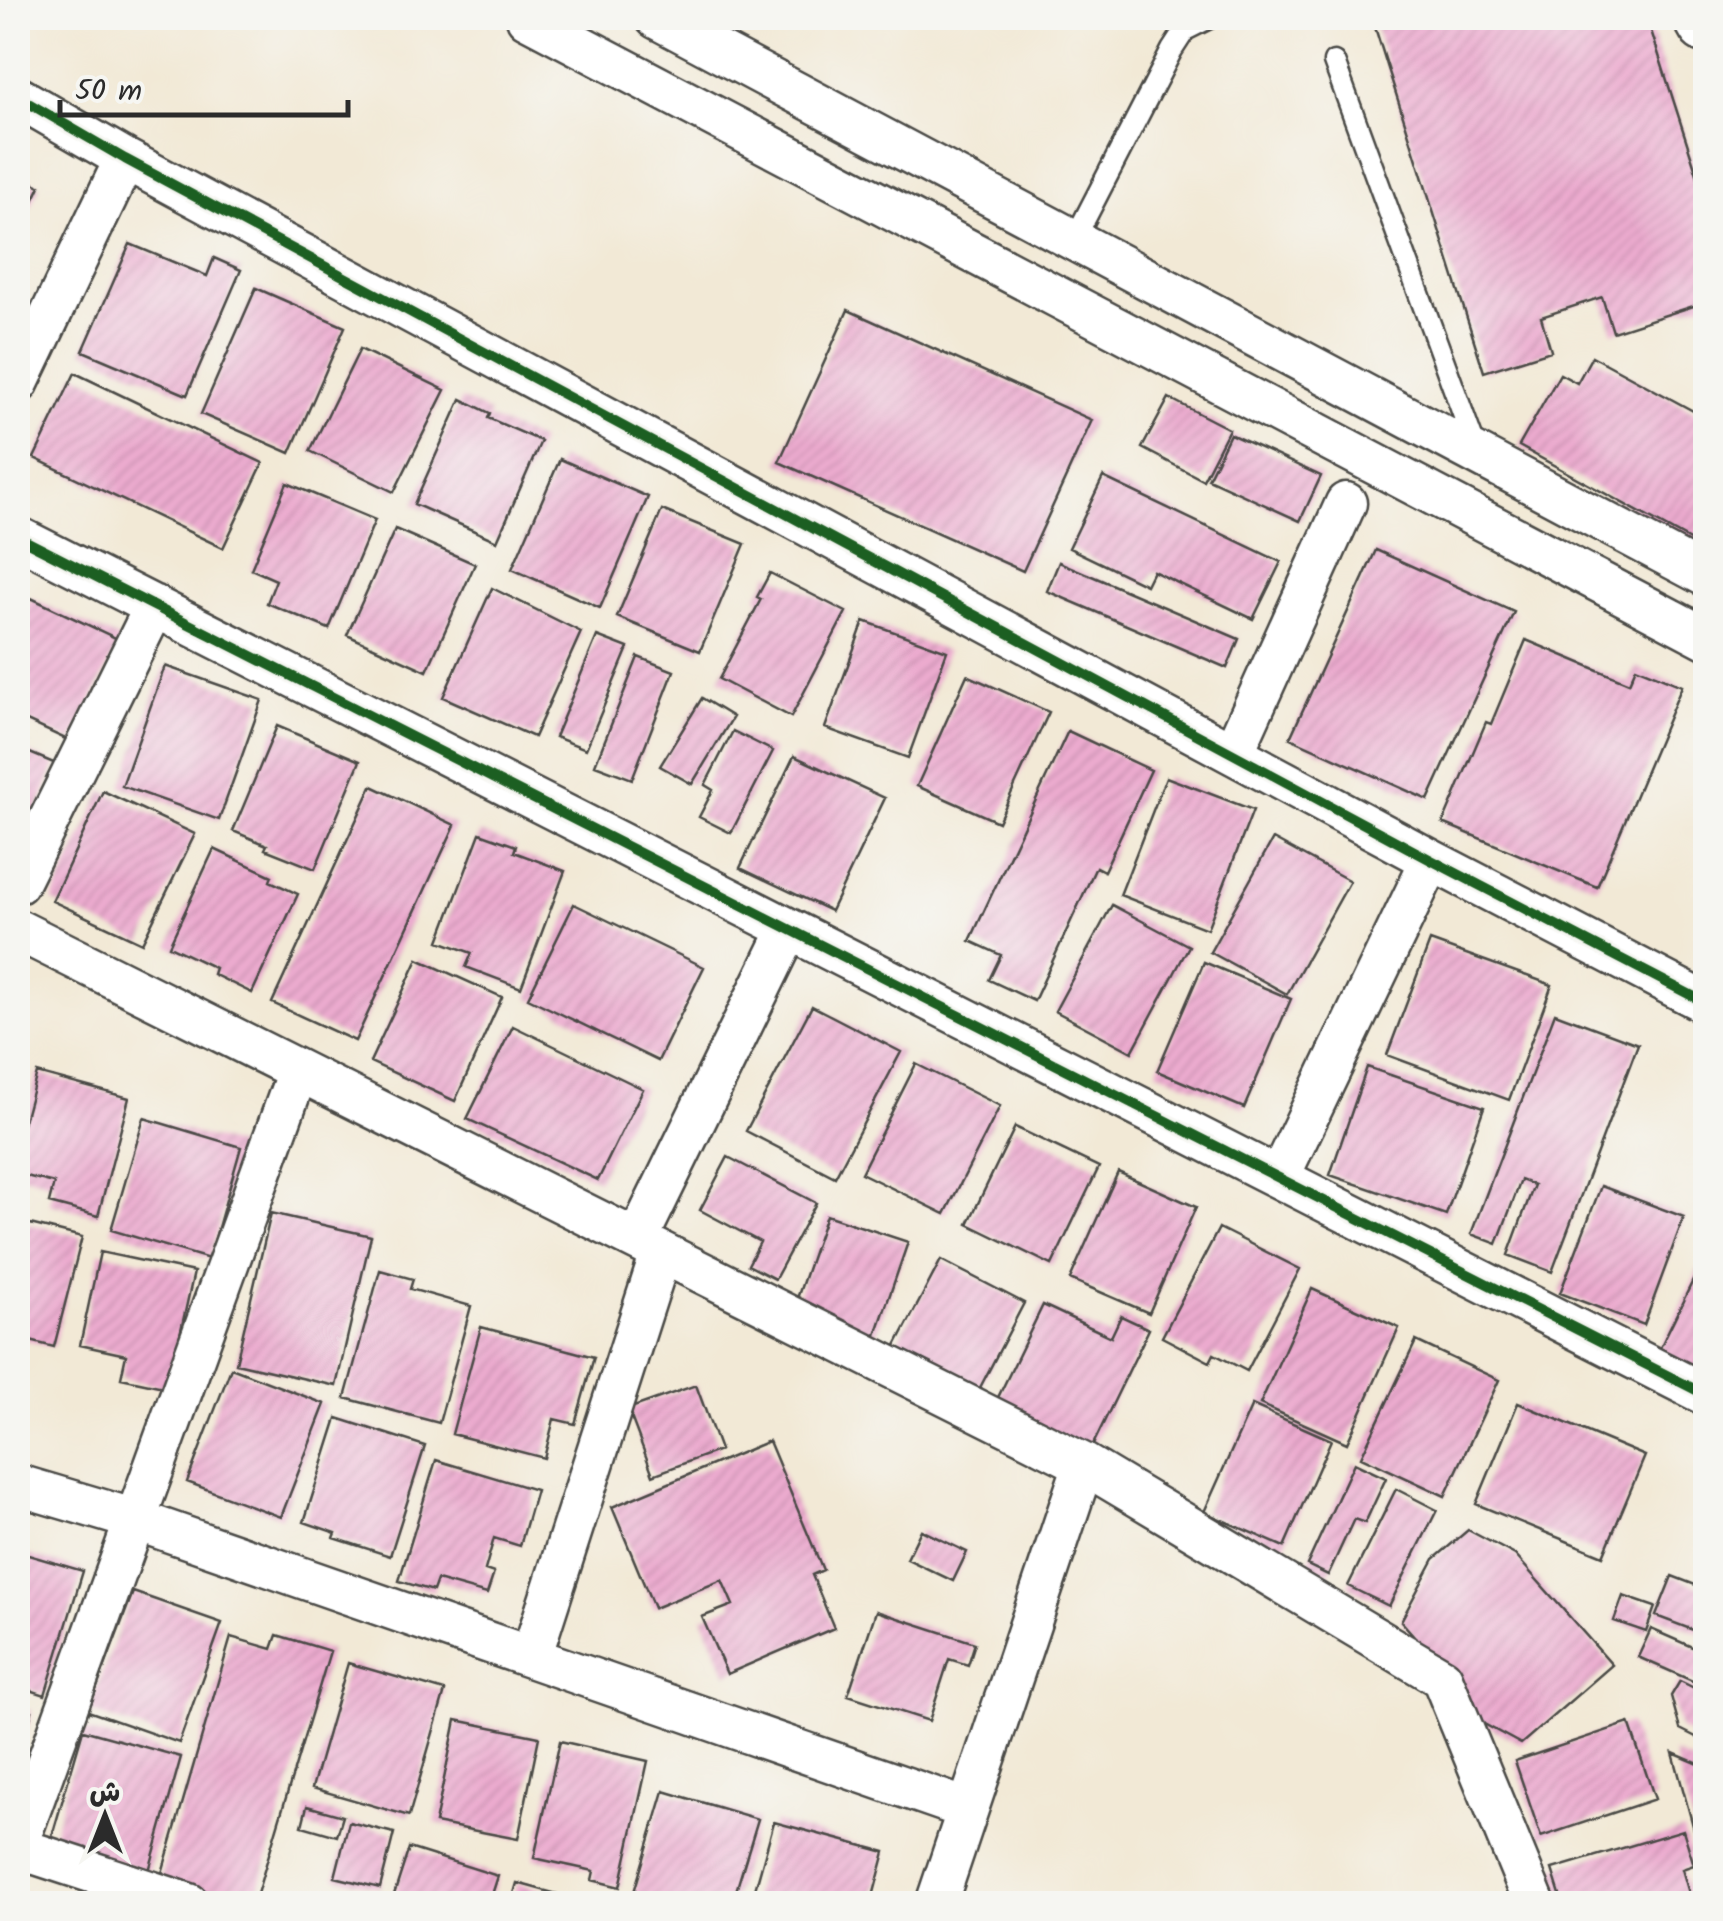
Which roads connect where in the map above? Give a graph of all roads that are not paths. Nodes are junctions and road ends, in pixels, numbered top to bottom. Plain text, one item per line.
1 (527, 18) edge
2 (656, 18) edge
3 (1209, 18) edge
4 (1702, 18) edge
5 (1706, 25) edge
6 (700, 28) edge
7 (1334, 62) dead end
8 (18, 97) edge
9 (125, 159) junction
10 (1074, 240) junction
11 (18, 383) edge
12 (1478, 455) junction
13 (1346, 503) dead end
14 (18, 536) edge
15 (1706, 576) edge
16 (155, 606) junction
17 (1706, 638) edge
18 (1232, 752) junction
19 (1432, 860) junction
20 (18, 883) edge
21 (789, 928) junction
22 (18, 930) edge
23 (1706, 1003) edge
24 (298, 1071) junction
25 (1279, 1177) junction
26 (649, 1246) junction
27 (1706, 1394) edge
28 (1084, 1464) junction
29 (18, 1484) edge
30 (136, 1520) junction
31 (530, 1657) junction
32 (967, 1809) junction
33 (18, 1845) edge
34 (188, 1904) edge
35 (936, 1904) edge
36 (1536, 1904) edge

1 - 17 street
2 - 6 street
3 - 10 lane
4 - 5 main road
6 - 10 street
7 - 12 lane
8 - 9 street
9 - 11 street
9 - 18 street
10 - 12 street
12 - 15 street
13 - 18 street
14 - 16 street
16 - 20 street
16 - 21 street
18 - 19 street
19 - 23 street
19 - 25 street
21 - 25 street
21 - 26 street
22 - 24 street
24 - 26 street
24 - 30 street
25 - 27 street
26 - 28 street
26 - 31 street
28 - 32 street
28 - 36 street
29 - 30 street
30 - 31 street
30 - 33 street
31 - 32 street
32 - 35 street
33 - 34 street

